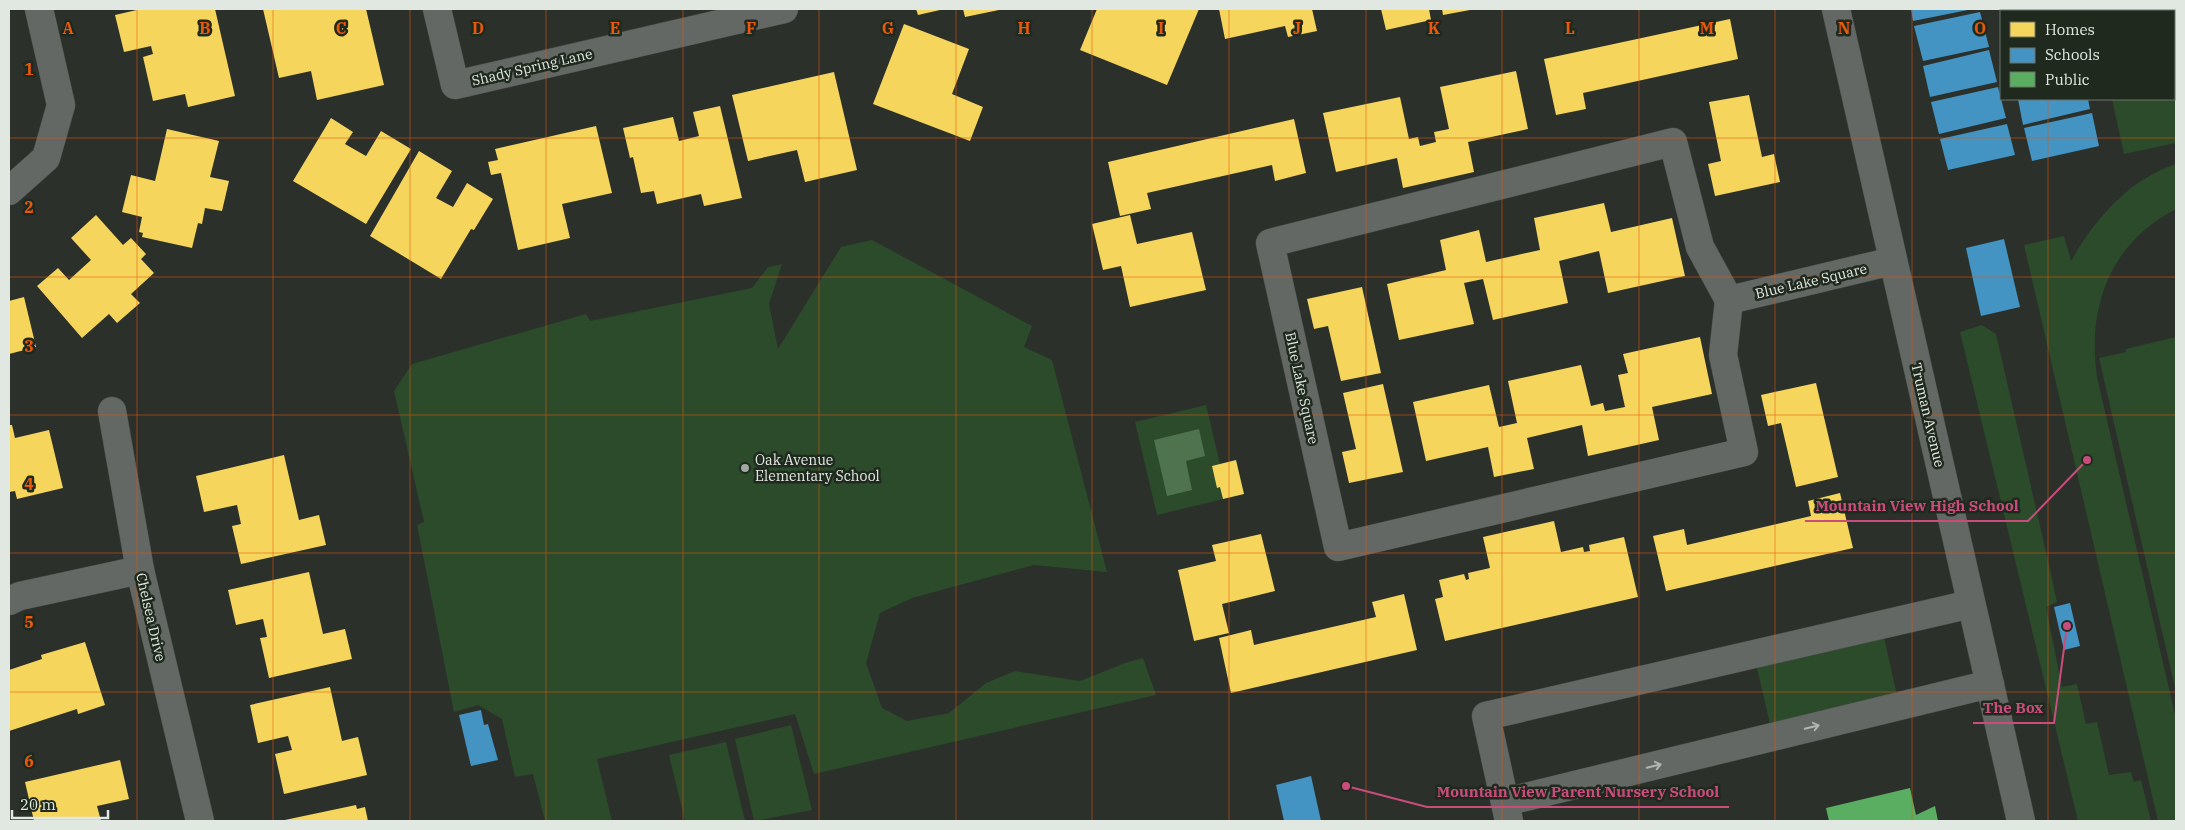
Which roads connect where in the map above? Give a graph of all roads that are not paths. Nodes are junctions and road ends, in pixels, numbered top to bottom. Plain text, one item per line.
1 (39, 9) edge
2 (437, 9) edge
3 (784, 9) edge
4 (1836, 9) edge
5 (9, 191) edge
6 (1893, 262) junction
7 (1729, 300) junction
8 (112, 411) dead end
9 (140, 570) junction
10 (9, 601) edge
11 (1971, 604) junction
12 (1990, 684) junction
13 (1507, 812) edge
14 (200, 821) edge
15 (2021, 821) edge

1 - 5 street
2 - 3 street, Shady Spring Lane
4 - 6 street, Truman Avenue
6 - 7 street, Blue Lake Square
6 - 11 street, Truman Avenue
7 - 7 street, Blue Lake Square
8 - 9 street, Chelsea Drive
9 - 10 street
9 - 14 street, Chelsea Drive
11 - 12 street, Truman Avenue
11 - 13 street
13 -> 12 street
12 - 15 street, Truman Avenue

